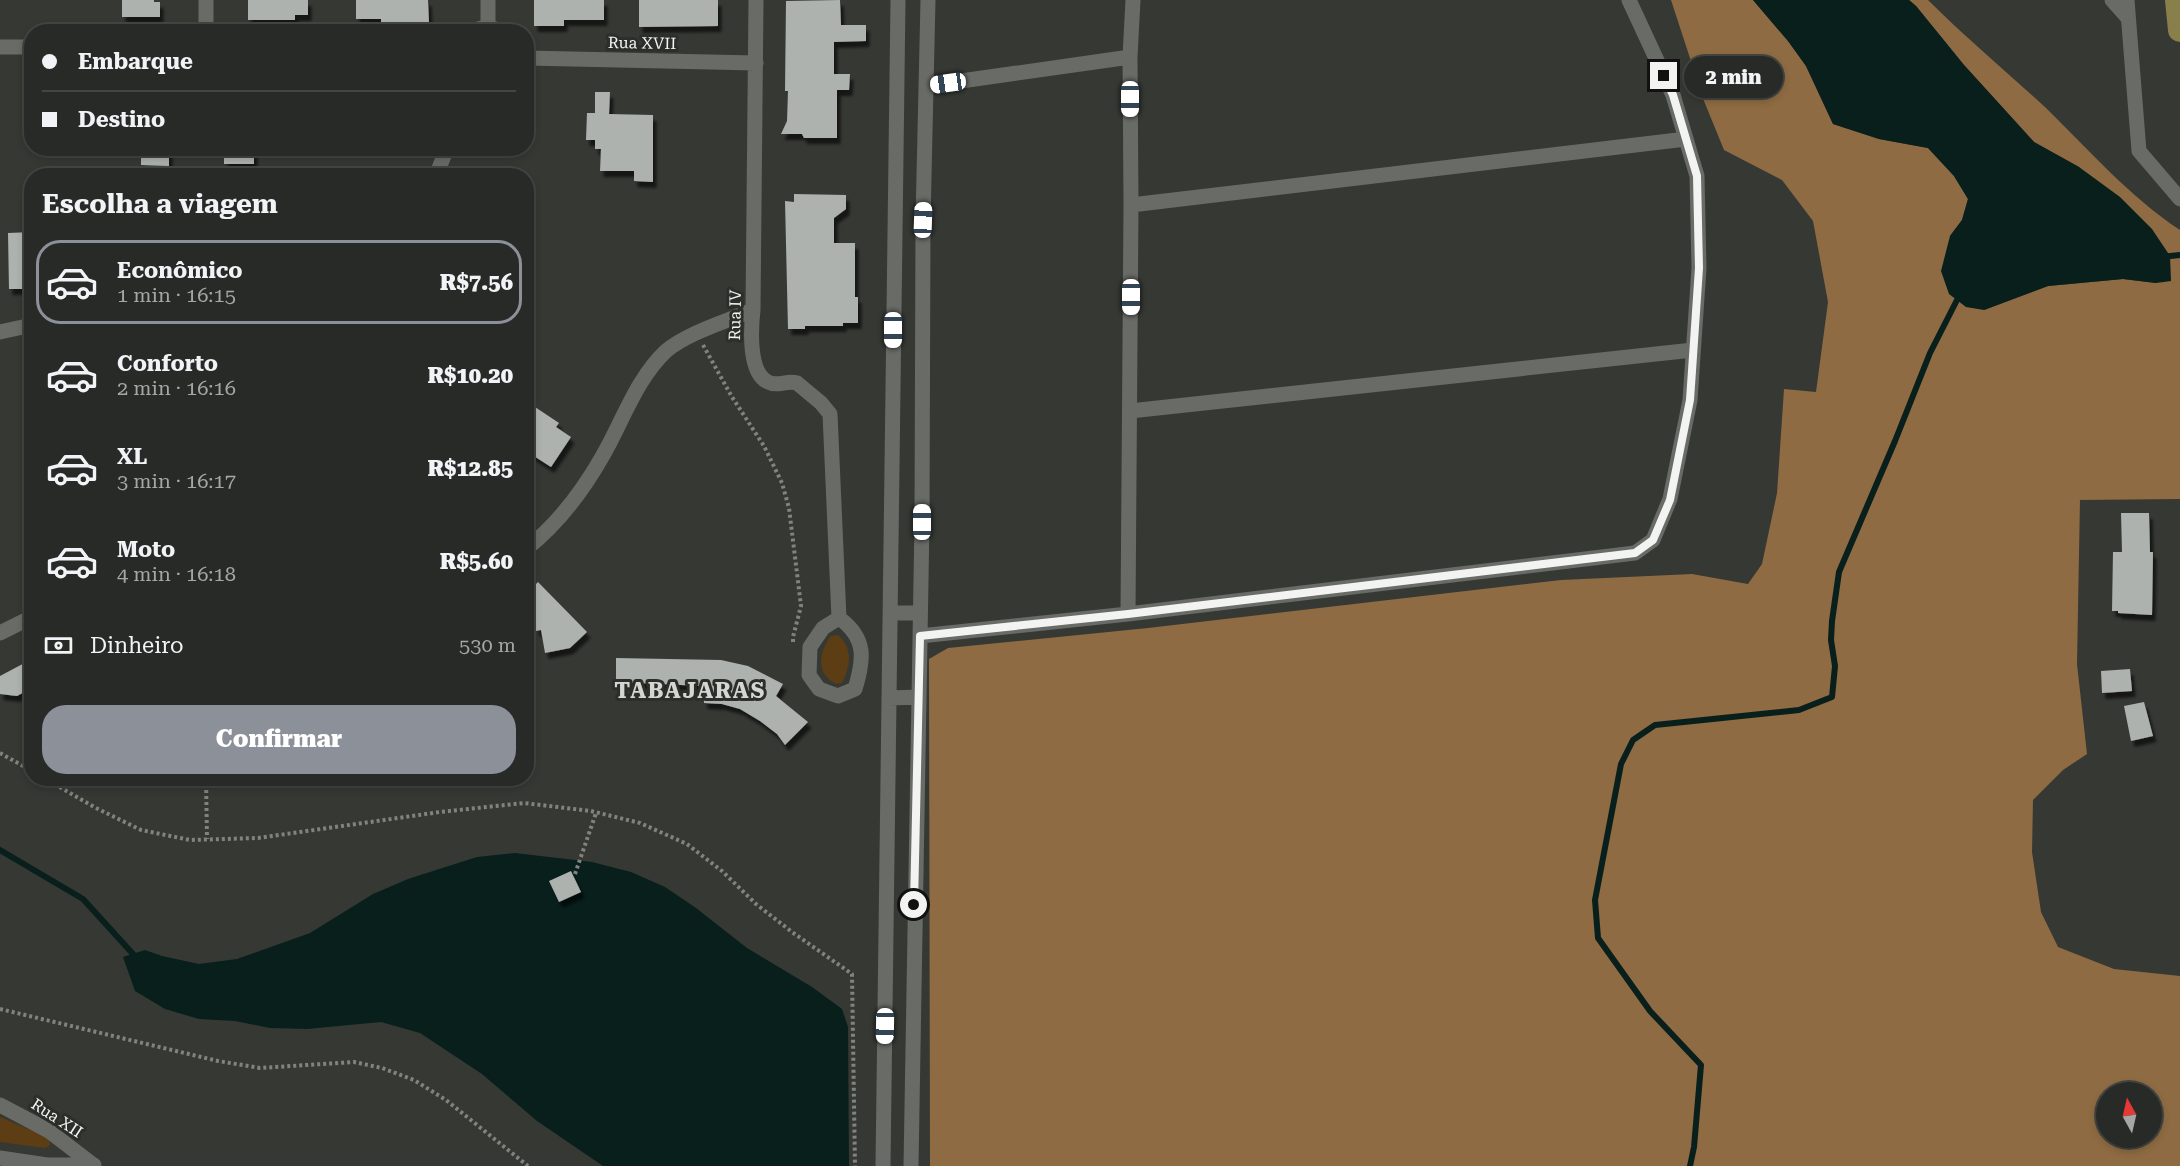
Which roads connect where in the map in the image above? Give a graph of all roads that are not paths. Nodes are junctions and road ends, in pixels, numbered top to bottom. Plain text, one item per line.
1 (206, 0) edge
2 (488, 0) edge
3 (756, 0) edge
4 (898, 0) edge
5 (927, 0) edge
6 (1132, 0) edge
7 (1629, 0) edge
8 (2112, 0) edge
9 (2127, 0) edge
10 (2178, 0) edge
11 (2128, 18) junction
12 (206, 24) edge
13 (493, 24) edge
14 (2180, 30) edge
15 (0, 47) edge
16 (24, 47) edge
17 (1130, 57) junction
18 (534, 58) edge
19 (756, 63) junction
20 (926, 86) junction
21 (1686, 139) junction
22 (2180, 198) edge
23 (1131, 205) junction
24 (753, 310) junction
25 (24, 327) edge
26 (24, 329) edge
27 (0, 332) edge
28 (0, 342) edge
29 (1693, 350) junction
30 (1130, 411) junction
31 (534, 542) edge
32 (920, 613) junction
33 (890, 614) junction
34 (1128, 614) junction
35 (839, 618) junction
36 (24, 621) edge
37 (0, 633) edge
38 (920, 636) junction
39 (919, 697) junction
40 (889, 698) junction
41 (0, 1105) edge
42 (0, 1158) edge
43 (96, 1165) edge
44 (883, 1166) edge
45 (911, 1166) edge

1 - 12 street
2 - 13 street
3 - 19 street, Rua IV
4 - 33 street
5 - 20 street
6 - 17 street
7 - 21 street
8 - 11 street
9 - 11 street
10 - 14 main road
11 - 22 street
15 - 16 street
17 - 20 street
17 - 23 street
18 - 19 street, Rua XVII
19 - 24 street, Rua IV
20 - 32 street
21 - 23 street
21 - 29 street
23 - 30 street
24 - 31 street
24 - 35 street, Rua IV
25 - 27 street
26 - 28 street
29 - 30 street
29 - 34 street
30 - 34 street
32 - 33 street
32 - 38 street
33 - 40 street
34 - 38 street
35 - 35 street
36 - 37 street
38 - 39 street
39 - 40 street
39 - 45 street
40 - 44 street
41 - 43 street, Rua XII
42 - 43 street

